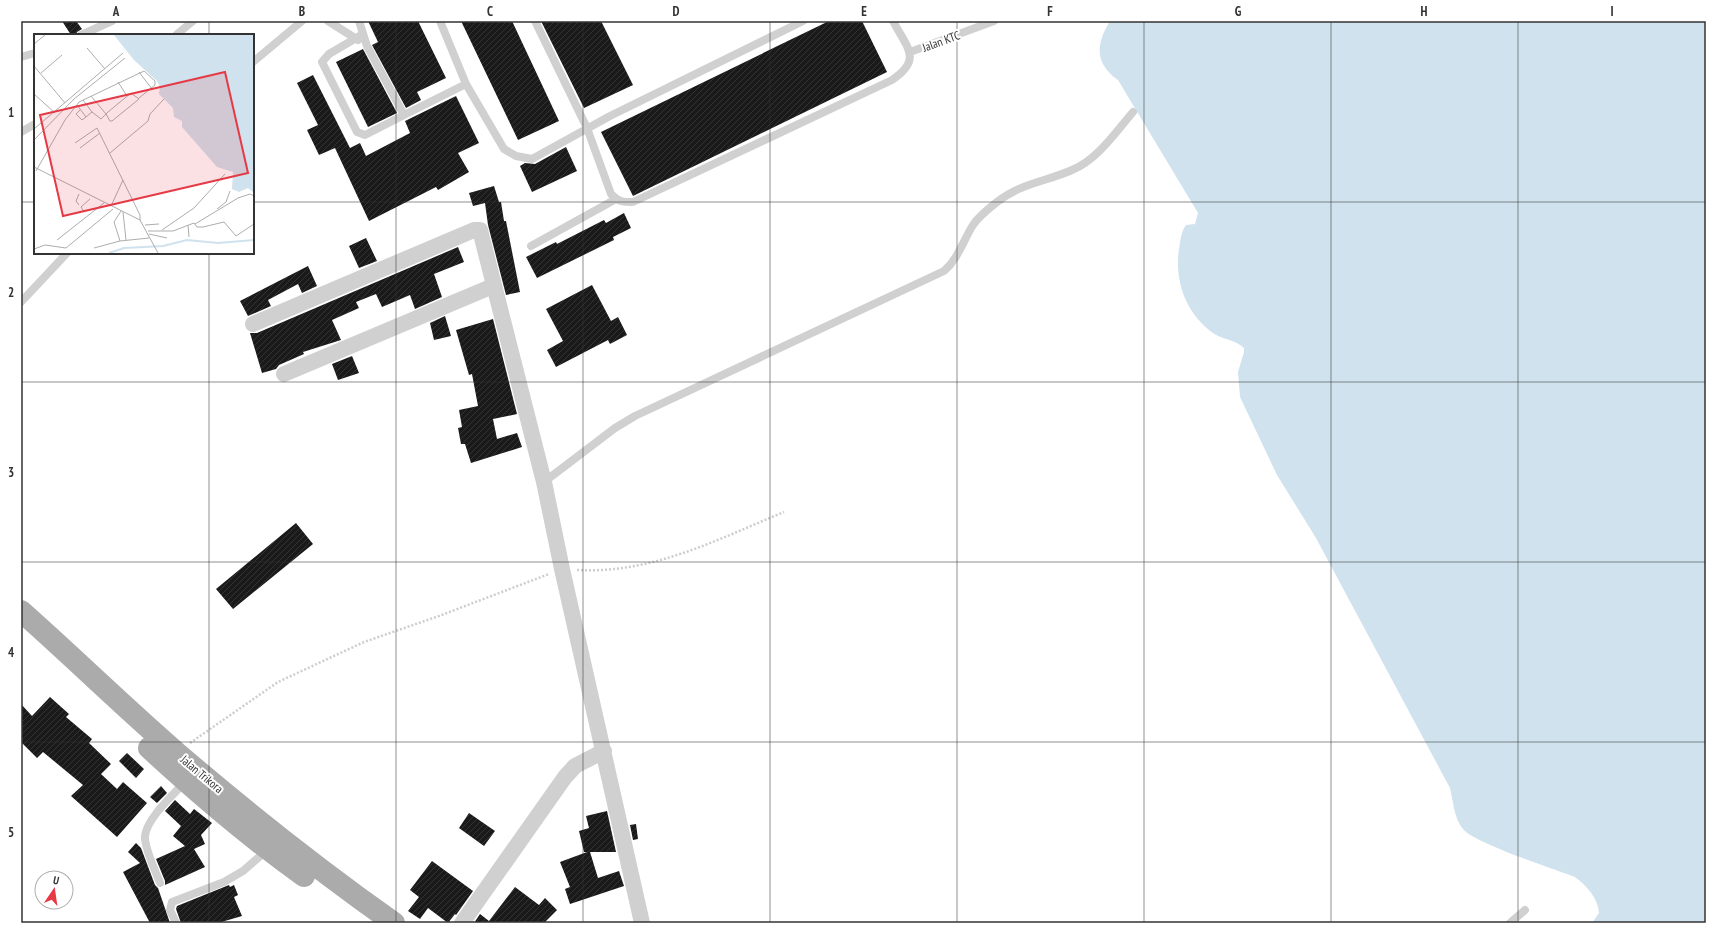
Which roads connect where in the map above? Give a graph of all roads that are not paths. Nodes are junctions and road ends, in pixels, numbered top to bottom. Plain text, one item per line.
1 (112, 21) edge
2 (193, 21) edge
3 (302, 21) edge
4 (328, 21) edge
5 (359, 21) edge
6 (440, 21) edge
7 (535, 21) edge
8 (803, 21) edge
9 (893, 21) edge
10 (994, 21) edge
11 (83, 34) edge
12 (177, 34) edge
13 (363, 34) junction
14 (355, 39) junction
15 (367, 46) junction
16 (910, 52) junction
17 (34, 53) edge
18 (21, 57) edge
19 (254, 61) edge
20 (466, 84) junction
21 (1133, 112) dead end
22 (404, 115) junction
23 (34, 125) edge
24 (587, 128) junction
25 (21, 132) edge
26 (616, 199) junction
27 (531, 246) dead end
28 (66, 254) edge
29 (493, 286) junction
30 (21, 302) edge
31 (253, 324) dead end
32 (284, 374) dead end
33 (544, 482) junction
34 (21, 611) edge
35 (21, 632) edge
36 (604, 750) junction
37 (185, 781) junction
38 (267, 850) junction
39 (160, 884) dead end
40 (1525, 910) dead end
41 (382, 922) edge
42 (176, 923) edge
43 (462, 923) edge
44 (642, 923) edge
45 (1510, 923) edge

1 - 11 lane
2 - 12 lane
3 - 19 lane
4 - 14 lane
5 - 13 lane
6 - 20 lane
7 - 24 lane
8 - 24 lane
9 - 16 lane
10 - 16 lane, Jalan KTC
13 - 14 lane
13 - 15 lane
14 - 15 lane
14 - 22 lane
15 - 22 lane
16 - 26 lane
17 - 18 lane
20 - 22 lane
20 - 24 lane
21 - 33 lane
23 - 25 lane
24 - 26 lane
26 - 27 lane
28 - 30 lane
29 - 31 street
29 - 32 street
29 - 33 street
33 - 36 street
34 - 41 main road, Jalan Trikora
35 - 37 main road, Jalan Trikora
36 - 43 street
36 - 44 street
37 - 38 main road, Jalan Trikora
37 - 39 lane
38 - 41 main road, Jalan Trikora
38 - 42 lane
40 - 45 lane

